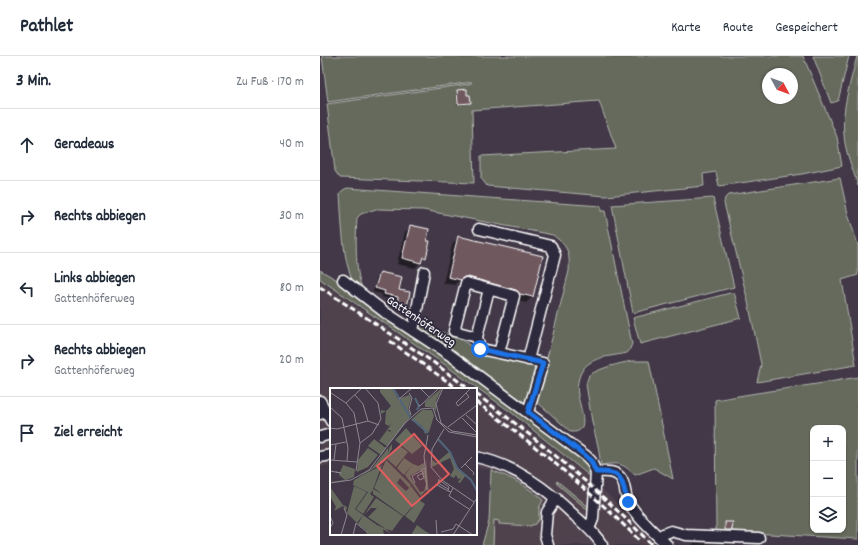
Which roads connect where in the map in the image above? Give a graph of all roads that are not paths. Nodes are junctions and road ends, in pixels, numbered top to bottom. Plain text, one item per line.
1 (479, 229) dead end
2 (424, 272) dead end
3 (343, 280) dead end
4 (488, 289) junction
5 (413, 331) junction
6 (477, 337) junction
7 (499, 353) junction
8 (528, 360) junction
9 (320, 401) edge
10 (528, 412) junction
11 (323, 413) edge
12 (330, 434) edge
13 (320, 437) edge
14 (330, 455) edge
15 (320, 457) edge
16 (477, 457) edge
17 (596, 472) junction
18 (556, 498) junction
19 (590, 529) junction
20 (759, 538) dead end
21 (663, 542) edge
22 (598, 543) edge
23 (548, 545) edge

1 - 8 street
2 - 5 street
3 - 5 street, Gattenhöferweg
4 - 6 street
4 - 6 street
4 - 7 street
5 - 10 street, Gattenhöferweg
6 - 7 street
7 - 8 street
8 - 10 street
9 - 11 street
10 - 17 street, Gattenhöferweg
12 - 13 street
14 - 15 street
16 - 18 street
17 - 19 street
17 - 21 street
18 - 19 street
18 - 23 street
19 - 22 street
20 - 21 street

